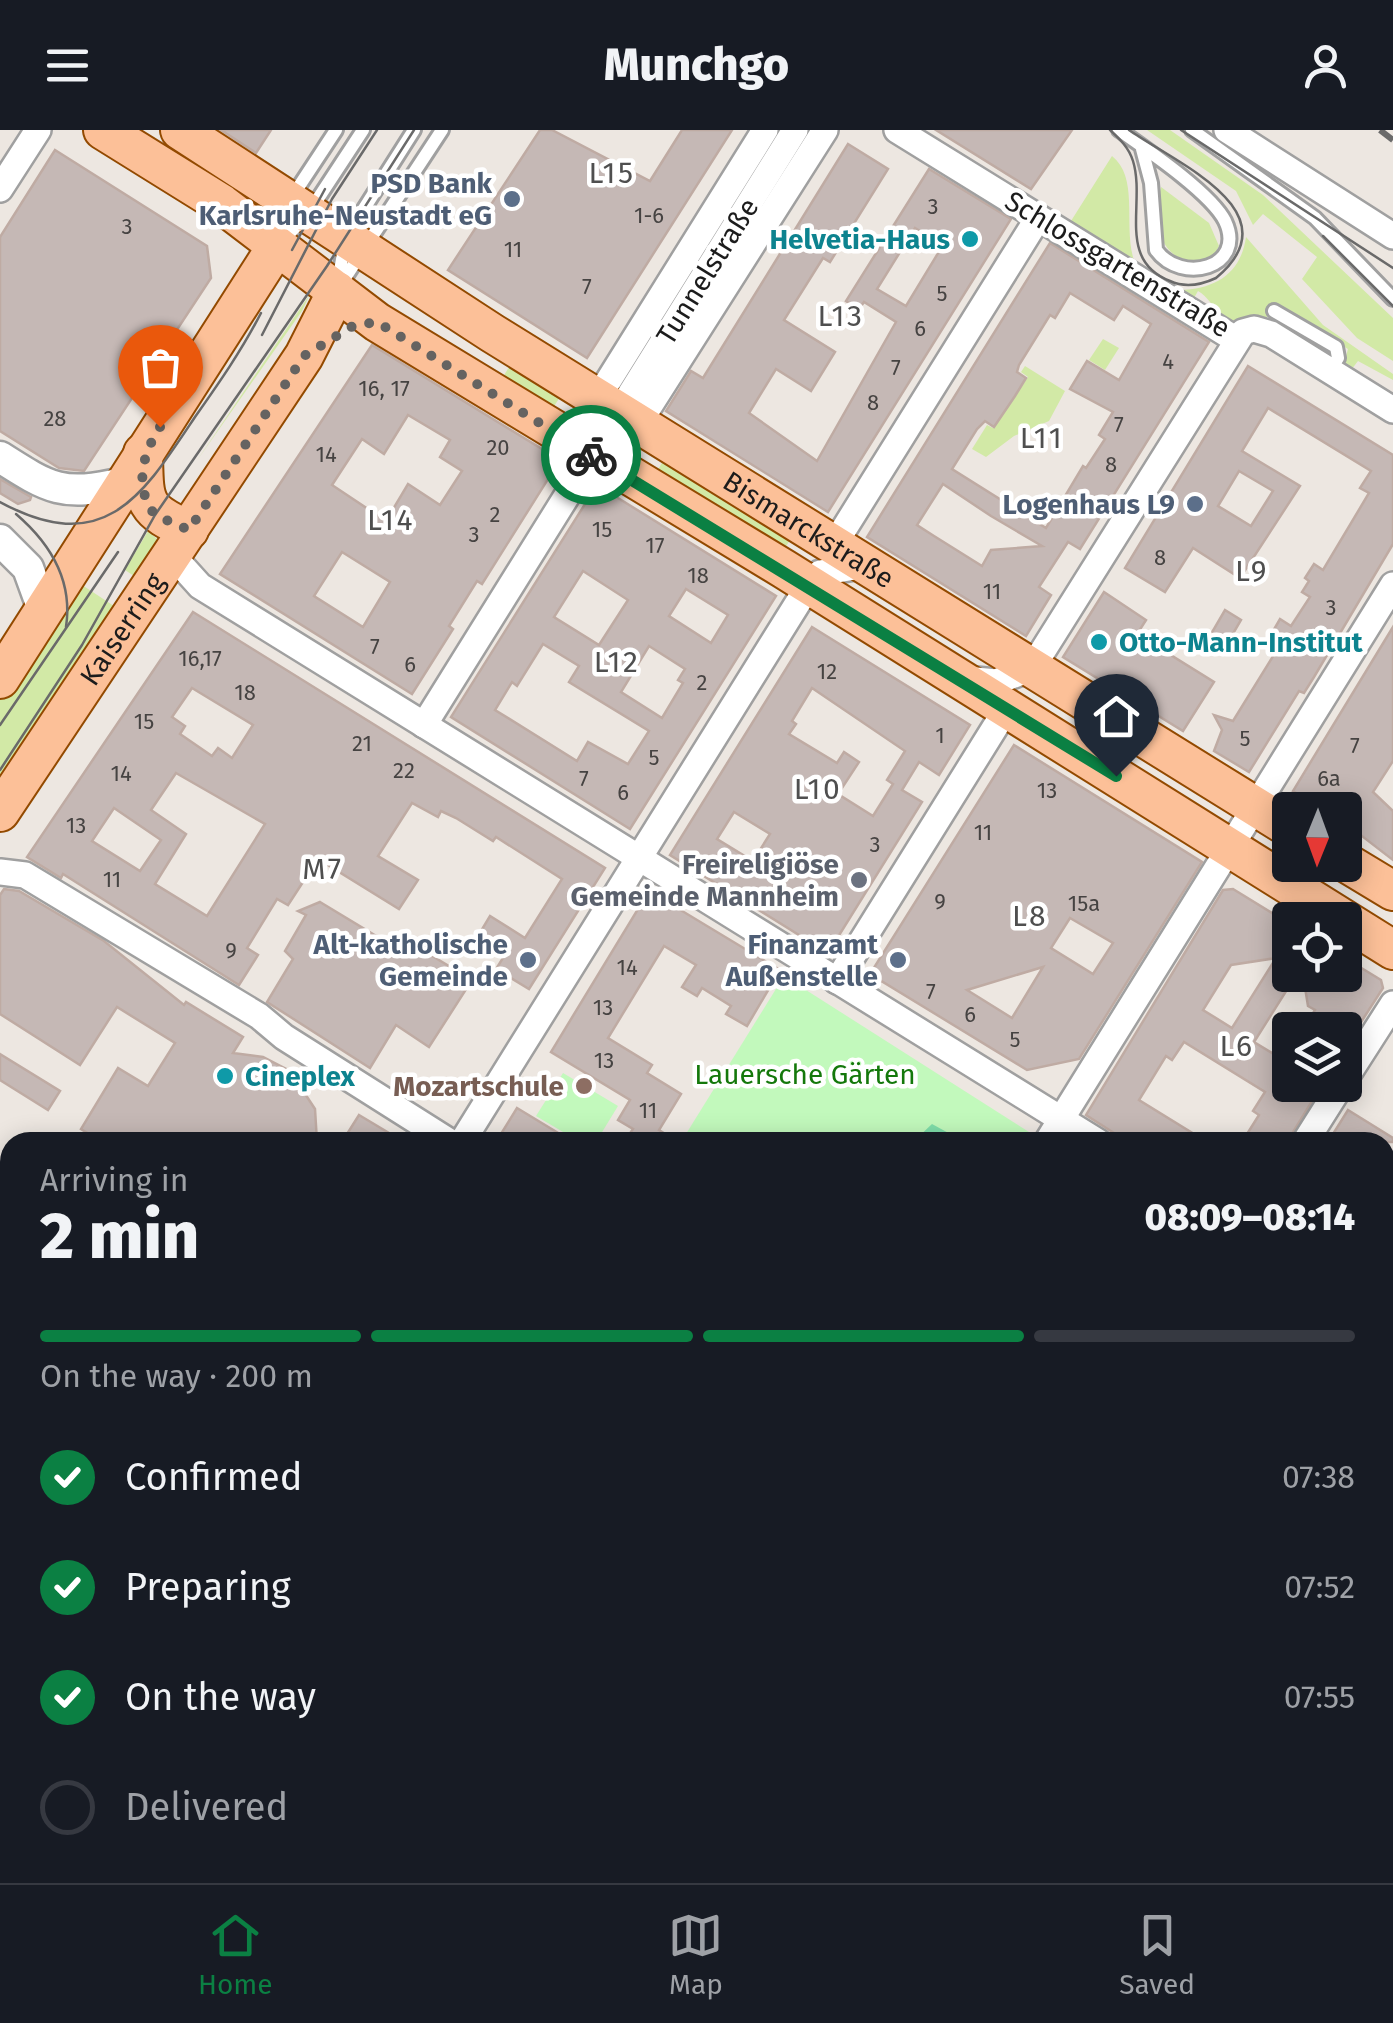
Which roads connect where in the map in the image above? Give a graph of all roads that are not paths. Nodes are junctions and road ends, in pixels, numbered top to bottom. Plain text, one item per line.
1 (38, 130) edge
2 (103, 130) edge
3 (180, 130) edge
4 (336, 130) edge
5 (363, 130) edge
6 (414, 130) edge
7 (442, 130) edge
8 (765, 130) edge
9 (795, 130) edge
10 (826, 130) edge
11 (897, 130) edge
12 (1119, 130) edge
13 (1192, 130) edge
14 (1222, 138) edge
15 (1142, 149) junction
16 (9, 156) edge
17 (0, 190) edge
18 (222, 204) junction
19 (1038, 218) junction
20 (325, 228) junction
21 (1393, 236) edge
22 (277, 246) junction
23 (250, 288) junction
24 (336, 291) junction
25 (1393, 299) edge
26 (1274, 311) dead end
27 (377, 322) junction
28 (1232, 344) junction
29 (304, 356) junction
30 (1330, 370) junction
31 (1393, 410) edge
32 (618, 412) junction
33 (592, 455) junction
34 (0, 457) edge
35 (132, 468) junction
36 (0, 540) edge
37 (180, 542) junction
38 (834, 545) junction
39 (866, 565) junction
40 (809, 585) junction
41 (1393, 585) edge
42 (44, 612) junction
43 (1032, 668) junction
44 (0, 678) edge
45 (959, 679) junction
46 (1007, 708) junction
47 (424, 725) junction
48 (1256, 807) junction
49 (0, 812) edge
50 (1272, 817) edge
51 (1230, 848) junction
52 (639, 858) junction
53 (0, 872) edge
54 (1362, 873) edge
55 (1393, 892) edge
56 (1393, 950) edge
57 (837, 981) junction
58 (1393, 1004) edge
59 (1362, 1052) edge
60 (1330, 1102) edge
61 (1061, 1120) junction
62 (435, 1132) edge
63 (468, 1132) edge
64 (1053, 1132) edge
65 (1081, 1132) edge
66 (1311, 1132) edge

1 - 16 street
2 - 18 main road, Bismarckstraße
3 - 20 main road, Bismarckstraße
4 - 20 lane
5 - 20 lane
6 - 20 lane
7 - 20 lane
8 - 32 street
9 - 32 street, Tunnelstraße
10 - 32 street
11 - 19 street, Schlossgartenstraße
12 - 15 lane
13 - 14 lane
14 - 21 street
14 - 25 lane
15 - 15 lane
16 - 17 street
18 - 22 main road, Bismarckstraße
18 - 23 main road
19 - 28 street, Schlossgartenstraße
19 - 38 street
20 - 22 main road
20 - 24 main road
20 - 32 main road, Bismarckstraße
22 - 23 main road
22 - 24 main road, Bismarckstraße
23 - 35 main road
24 - 27 main road, Bismarckstraße
24 - 29 main road, Kaiserring
26 - 30 lane
27 - 29 main road
27 - 33 main road, Bismarckstraße
28 - 30 street, Schlossgartenstraße
28 - 43 street
29 - 37 main road, Kaiserring
30 - 31 street, Schlossgartenstraße
32 - 33 street
32 - 33 street
32 - 38 main road, Bismarckstraße
33 - 40 main road, Bismarckstraße
33 - 47 street
34 - 35 street
35 - 37 main road
35 - 42 main road
36 - 42 street
37 - 47 street
37 - 49 main road, Kaiserring
38 - 39 main road, Bismarckstraße
39 - 40 street
39 - 43 main road, Bismarckstraße
40 - 45 main road, Bismarckstraße
40 - 52 street
41 - 48 street
42 - 44 main road
43 - 45 street
43 - 48 main road, Bismarckstraße
45 - 46 main road, Bismarckstraße
46 - 51 main road, Bismarckstraße
46 - 57 street
47 - 52 street
48 - 50 main road, Bismarckstraße
48 - 51 street
51 - 56 main road, Bismarckstraße
51 - 61 street
52 - 57 street
52 - 63 street
53 - 62 street
54 - 55 main road
57 - 61 street
58 - 59 street
60 - 66 street
61 - 64 street
61 - 65 street

